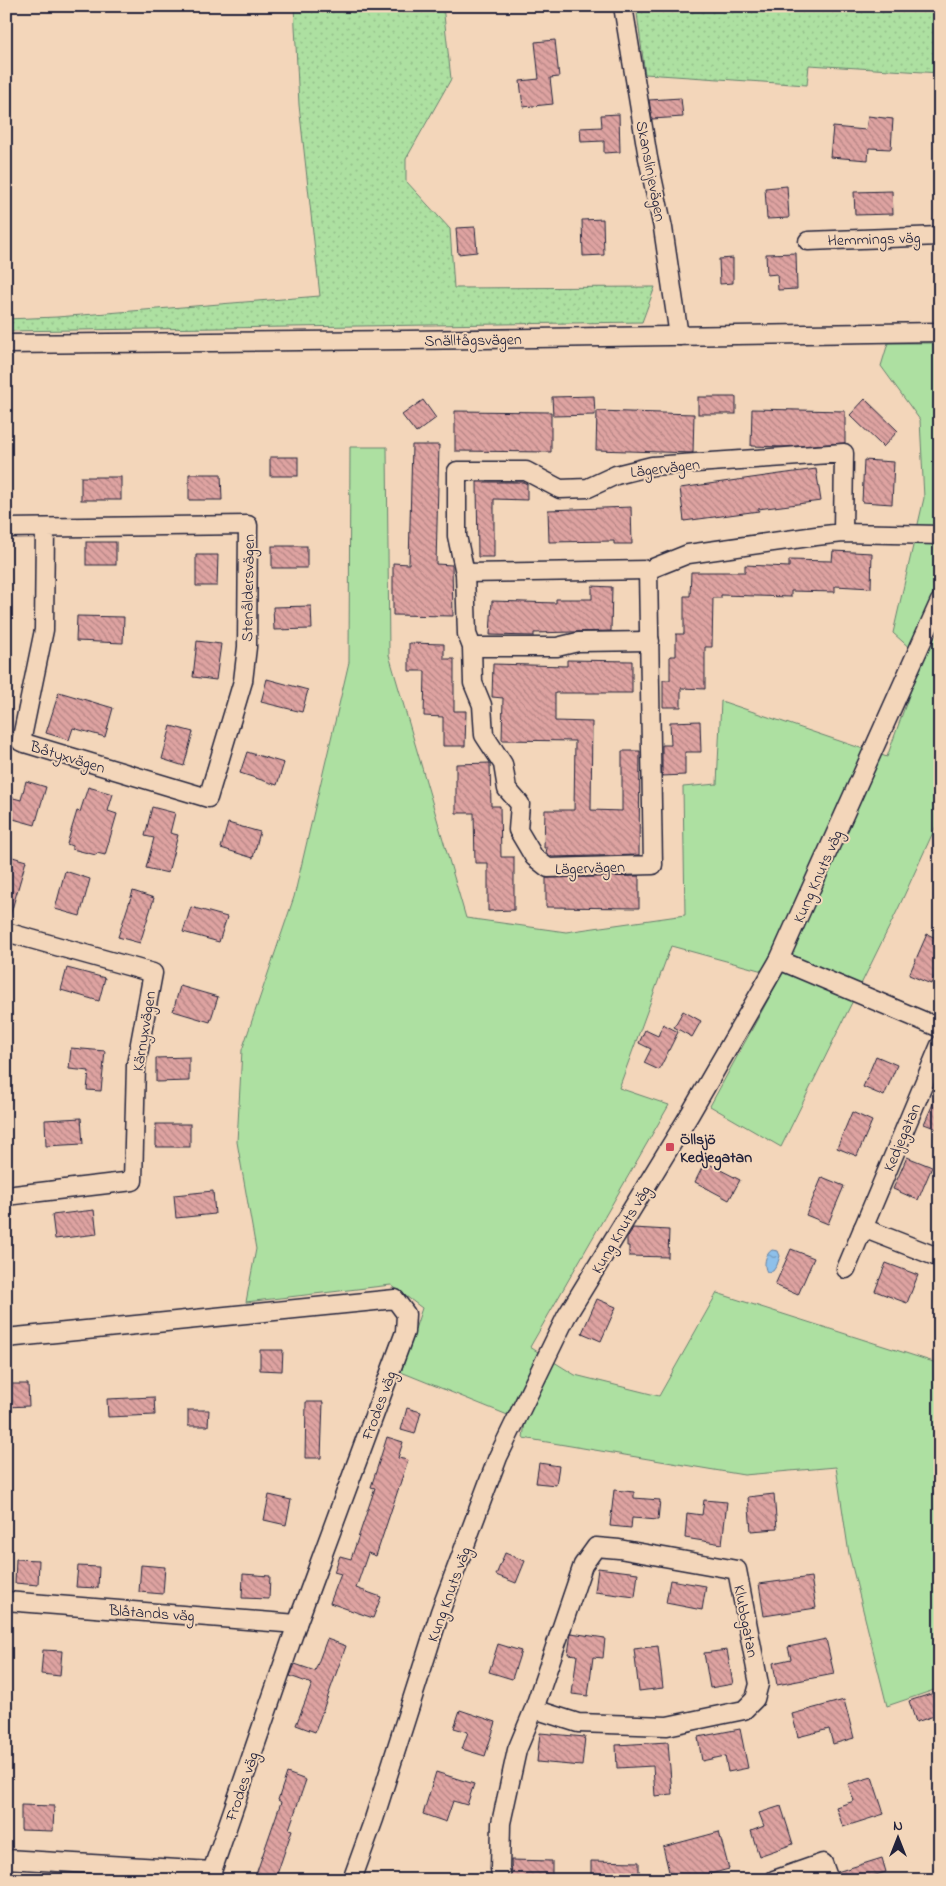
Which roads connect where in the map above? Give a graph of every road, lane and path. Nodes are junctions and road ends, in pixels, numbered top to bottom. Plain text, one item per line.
1 (623, 6) edge
2 (940, 236) edge
3 (808, 241) dead end
4 (940, 332) edge
5 (679, 336) junction
6 (6, 344) edge
7 (6, 528) edge
8 (45, 528) junction
9 (843, 533) junction
10 (940, 535) edge
11 (648, 570) junction
12 (465, 573) junction
13 (940, 601) edge
14 (650, 641) junction
15 (472, 647) junction
16 (208, 798) joint
17 (6, 932) edge
18 (779, 960) junction
19 (940, 1028) edge
20 (940, 1046) edge
21 (6, 1196) edge
22 (863, 1228) junction
23 (940, 1258) edge
24 (846, 1269) dead end
25 (6, 1338) edge
26 (6, 1601) edge
27 (297, 1624) junction
28 (534, 1709) junction
29 (6, 1859) edge
30 (210, 1875) edge
31 (352, 1880) edge
32 (502, 1880) edge
33 (774, 1880) edge
34 (829, 1880) edge

1 - 5 street, Skanslinjevägen
2 - 3 street, Hemmings väg
4 - 5 street, Snälltågsvägen
5 - 6 street, Snälltågsvägen
7 - 8 street, Stenåldersvägen
8 - 16 street, Båtyxvägen
8 - 16 street, Stenåldersvägen
9 - 10 street
9 - 11 street
9 - 12 street, Lägervägen
11 - 12 street
11 - 14 street, Lägervägen
12 - 15 street, Lägervägen
13 - 18 street, Kung Knuts väg
14 - 15 street
14 - 15 street, Lägervägen
17 - 21 street, Kärnyxvägen
18 - 19 street
18 - 31 street, Kung Knuts väg
20 - 22 street, Kedjegatan
22 - 23 street
22 - 24 street, Kedjegatan
25 - 27 street, Frodes väg
26 - 27 street, Blåtands väg
27 - 30 street, Frodes väg
28 - 28 street, Klubbgatan
28 - 32 street, Klubbgatan
29 - 30 street
33 - 34 street

